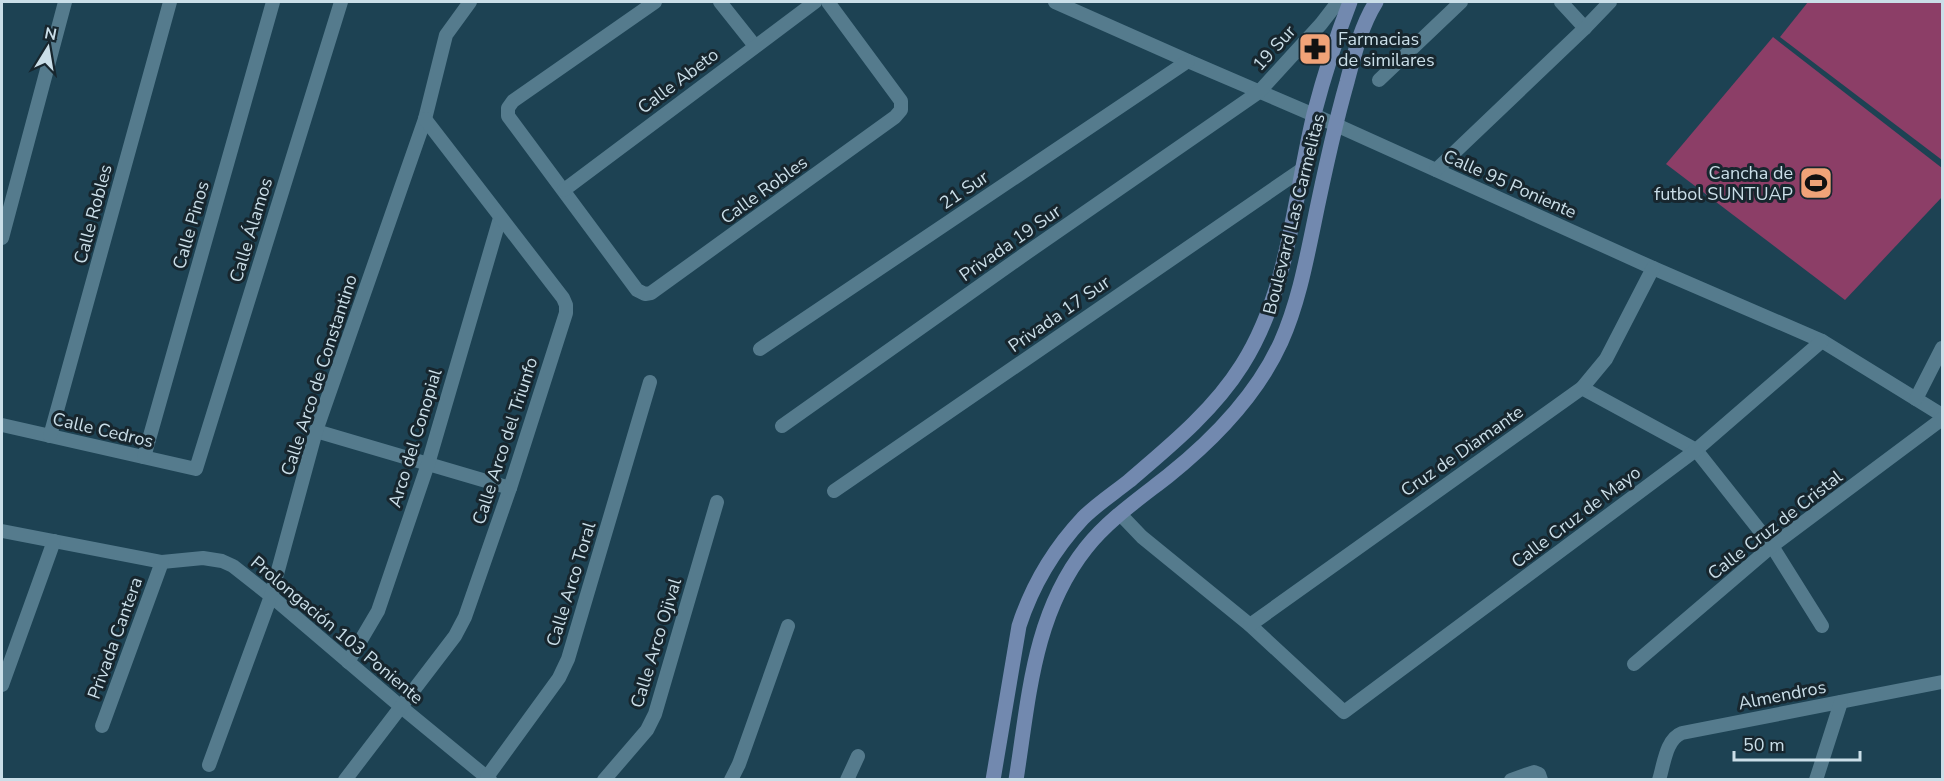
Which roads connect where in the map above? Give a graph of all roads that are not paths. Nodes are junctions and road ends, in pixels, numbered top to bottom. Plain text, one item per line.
1 (65, 2) edge
2 (170, 2) edge
3 (273, 2) edge
4 (341, 2) edge
5 (470, 2) edge
6 (655, 2) edge
7 (720, 2) edge
8 (815, 2) edge
9 (828, 2) edge
10 (1055, 2) edge
11 (1338, 2) edge
12 (1350, 2) edge
13 (1376, 2) edge
14 (1461, 2) edge
15 (1561, 2) edge
16 (1610, 2) edge
17 (1585, 28) junction
18 (755, 46) junction
19 (1188, 61) junction
20 (1379, 80) dead end
21 (1259, 92) junction
22 (1314, 115) junction
23 (425, 119) junction
24 (1335, 124) junction
25 (1304, 168) junction
26 (1436, 170) junction
27 (564, 190) junction
28 (500, 218) junction
29 (2, 238) edge
30 (1653, 268) junction
31 (1822, 341) junction
32 (1942, 348) edge
33 (760, 349) dead end
34 (650, 382) dead end
35 (1582, 388) junction
36 (1916, 399) junction
37 (1942, 417) edge
38 (2, 425) edge
39 (782, 426) dead end
40 (316, 431) junction
41 (50, 436) junction
42 (1695, 450) junction
43 (144, 457) junction
44 (428, 464) junction
45 (196, 469) joint
46 (510, 488) junction
47 (834, 491) dead end
48 (717, 502) dead end
49 (1120, 514) junction
50 (2, 531) edge
51 (1068, 536) junction
52 (54, 541) junction
53 (1772, 546) junction
54 (1086, 548) junction
55 (162, 562) junction
56 (271, 596) junction
57 (1250, 625) junction
58 (788, 626) dead end
59 (1822, 626) dead end
60 (348, 662) junction
61 (1634, 664) dead end
62 (1942, 682) edge
63 (2, 685) edge
64 (1841, 702) junction
65 (400, 706) junction
66 (102, 726) dead end
67 (858, 756) dead end
68 (209, 765) dead end
69 (488, 778) edge
70 (345, 780) edge
71 (604, 780) edge
72 (731, 780) edge
73 (847, 780) edge
74 (993, 780) edge
75 (1016, 780) edge
76 (1511, 780) edge
77 (1541, 780) edge
78 (1659, 780) edge
79 (1815, 780) edge

1 - 29 street
2 - 41 street, Calle Robles
3 - 43 street, Calle Pinos
4 - 45 street, Calle Álamos
5 - 23 street, Calle Arco de Constantino
6 - 27 street
7 - 18 street
8 - 18 street, Calle Abeto
9 - 27 street, Calle Robles
10 - 19 street, Calle 95 Poniente
11 - 21 street, 19 Sur
12 - 22 main road, Boulevard Las Carmelitas
13 - 24 main road, Boulevard Las Carmelitas
14 - 20 street
15 - 17 street
16 - 17 street
17 - 26 street
18 - 27 street, Calle Abeto
19 - 21 street, Calle 95 Poniente
19 - 33 street, 21 Sur
21 - 22 street, Calle 95 Poniente
21 - 39 street, Privada 19 Sur
22 - 24 street, Calle 95 Poniente
22 - 25 main road, Boulevard Las Carmelitas
23 - 28 street, Calle Arco del Triunfo
23 - 40 street, Calle Arco de Constantino
24 - 26 street, Calle 95 Poniente
24 - 49 main road, Boulevard Las Carmelitas
25 - 47 street, Privada 17 Sur
25 - 51 main road, Boulevard Las Carmelitas
26 - 30 street, Calle 95 Poniente
28 - 44 street, Arco del Conopial
28 - 46 street, Calle Arco del Triunfo
30 - 31 street, Calle 95 Poniente
30 - 35 street, Cruz de Diamante
31 - 36 street, Calle 95 Poniente
31 - 42 street, Calle Cruz de Mayo
32 - 36 street
34 - 69 street, Calle Arco Toral
35 - 42 street
35 - 57 street, Cruz de Diamante
36 - 37 street, Calle 95 Poniente
37 - 53 street, Calle Cruz de Cristal
38 - 41 street, Calle Cedros
40 - 44 street
40 - 56 street, Calle Arco de Constantino
41 - 43 street, Calle Cedros
42 - 53 street
42 - 57 street, Calle Cruz de Mayo
43 - 45 street, Calle Cedros
44 - 46 street
44 - 60 street, Arco del Conopial
46 - 65 street, Calle Arco del Triunfo
48 - 71 street, Calle Arco Ojival
49 - 54 main road, Boulevard Las Carmelitas
49 - 57 street
50 - 52 street, Prolongación 103 Poniente
51 - 54 main road
51 - 74 main road, Boulevard Las Carmelitas
52 - 55 street, Prolongación 103 Poniente
52 - 63 street
53 - 59 street
53 - 61 street, Calle Cruz de Cristal
54 - 75 main road, Boulevard Las Carmelitas
55 - 56 street, Prolongación 103 Poniente
55 - 66 street, Privada Cantera
56 - 60 street, Prolongación 103 Poniente
56 - 68 street, Calle Arco de Constantino
58 - 72 street
60 - 65 street, Prolongación 103 Poniente
62 - 64 street, Almendros
64 - 78 street, Almendros
64 - 79 street
65 - 69 street, Prolongación 103 Poniente
65 - 70 street, Calle Arco del Triunfo
67 - 73 street
76 - 77 street

